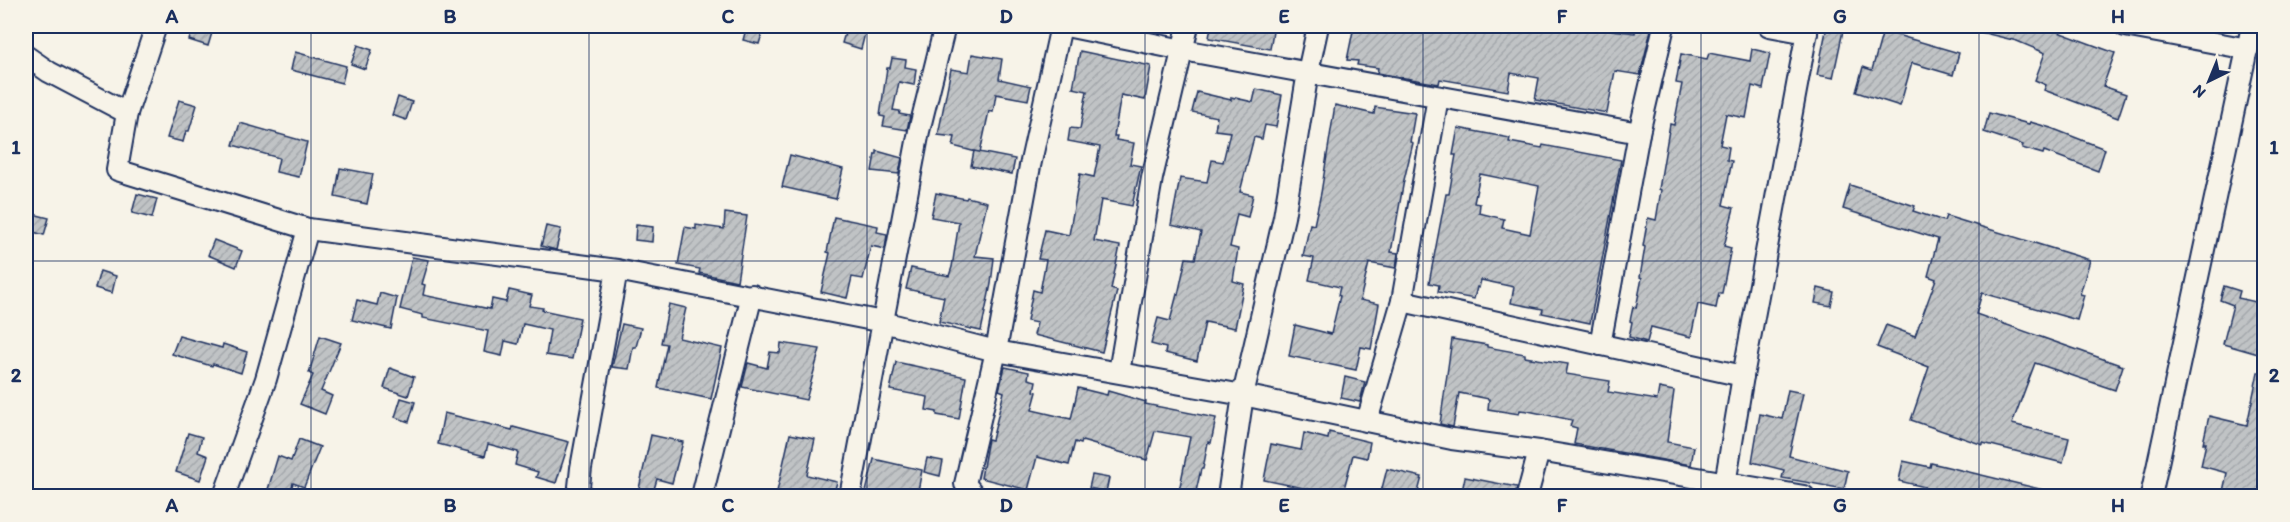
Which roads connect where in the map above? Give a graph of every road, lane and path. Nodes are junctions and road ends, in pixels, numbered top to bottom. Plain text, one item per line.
1 (156, 26) edge
2 (945, 26) edge
3 (1061, 26) edge
4 (1066, 26) edge
5 (1188, 26) edge
6 (1318, 26) edge
7 (1664, 26) edge
8 (1769, 26) edge
9 (2125, 26) edge
10 (2252, 26) edge
11 (1807, 29) edge
12 (2247, 48) junction
13 (1183, 50) junction
14 (26, 56) edge
15 (1308, 72) junction
16 (1438, 97) junction
17 (127, 113) junction
18 (1639, 133) junction
19 (308, 229) junction
20 (617, 270) junction
21 (752, 295) junction
22 (1402, 302) junction
23 (883, 322) junction
24 (1600, 345) junction
25 (996, 351) junction
26 (1119, 372) junction
27 (1743, 376) junction
28 (1243, 395) junction
29 (1367, 421) junction
30 (1539, 451) junction
31 (1724, 490) edge
32 (224, 496) edge
33 (578, 496) edge
34 (702, 496) edge
35 (850, 496) edge
36 (975, 496) edge
37 (1227, 496) edge
38 (1527, 496) edge
39 (1804, 496) edge
40 (2151, 496) edge

1 - 17 street
2 - 23 street
3 - 25 street
4 - 13 street
5 - 13 street
6 - 15 street
7 - 18 street
8 - 11 street
9 - 12 street
10 - 12 street
11 - 27 street
12 - 40 street
13 - 15 street
13 - 26 street
14 - 17 street
15 - 16 street
15 - 28 street
16 - 18 street
16 - 22 street
17 - 19 street
18 - 24 street
19 - 20 street
19 - 32 street
20 - 21 street
20 - 33 street
21 - 23 street
21 - 34 street
22 - 24 street
22 - 29 street
23 - 25 street
23 - 35 street
24 - 27 street
25 - 26 street
25 - 36 street
26 - 28 street
27 - 31 street
28 - 29 street
28 - 37 street
29 - 30 street
30 - 31 street
30 - 38 street
31 - 39 street

